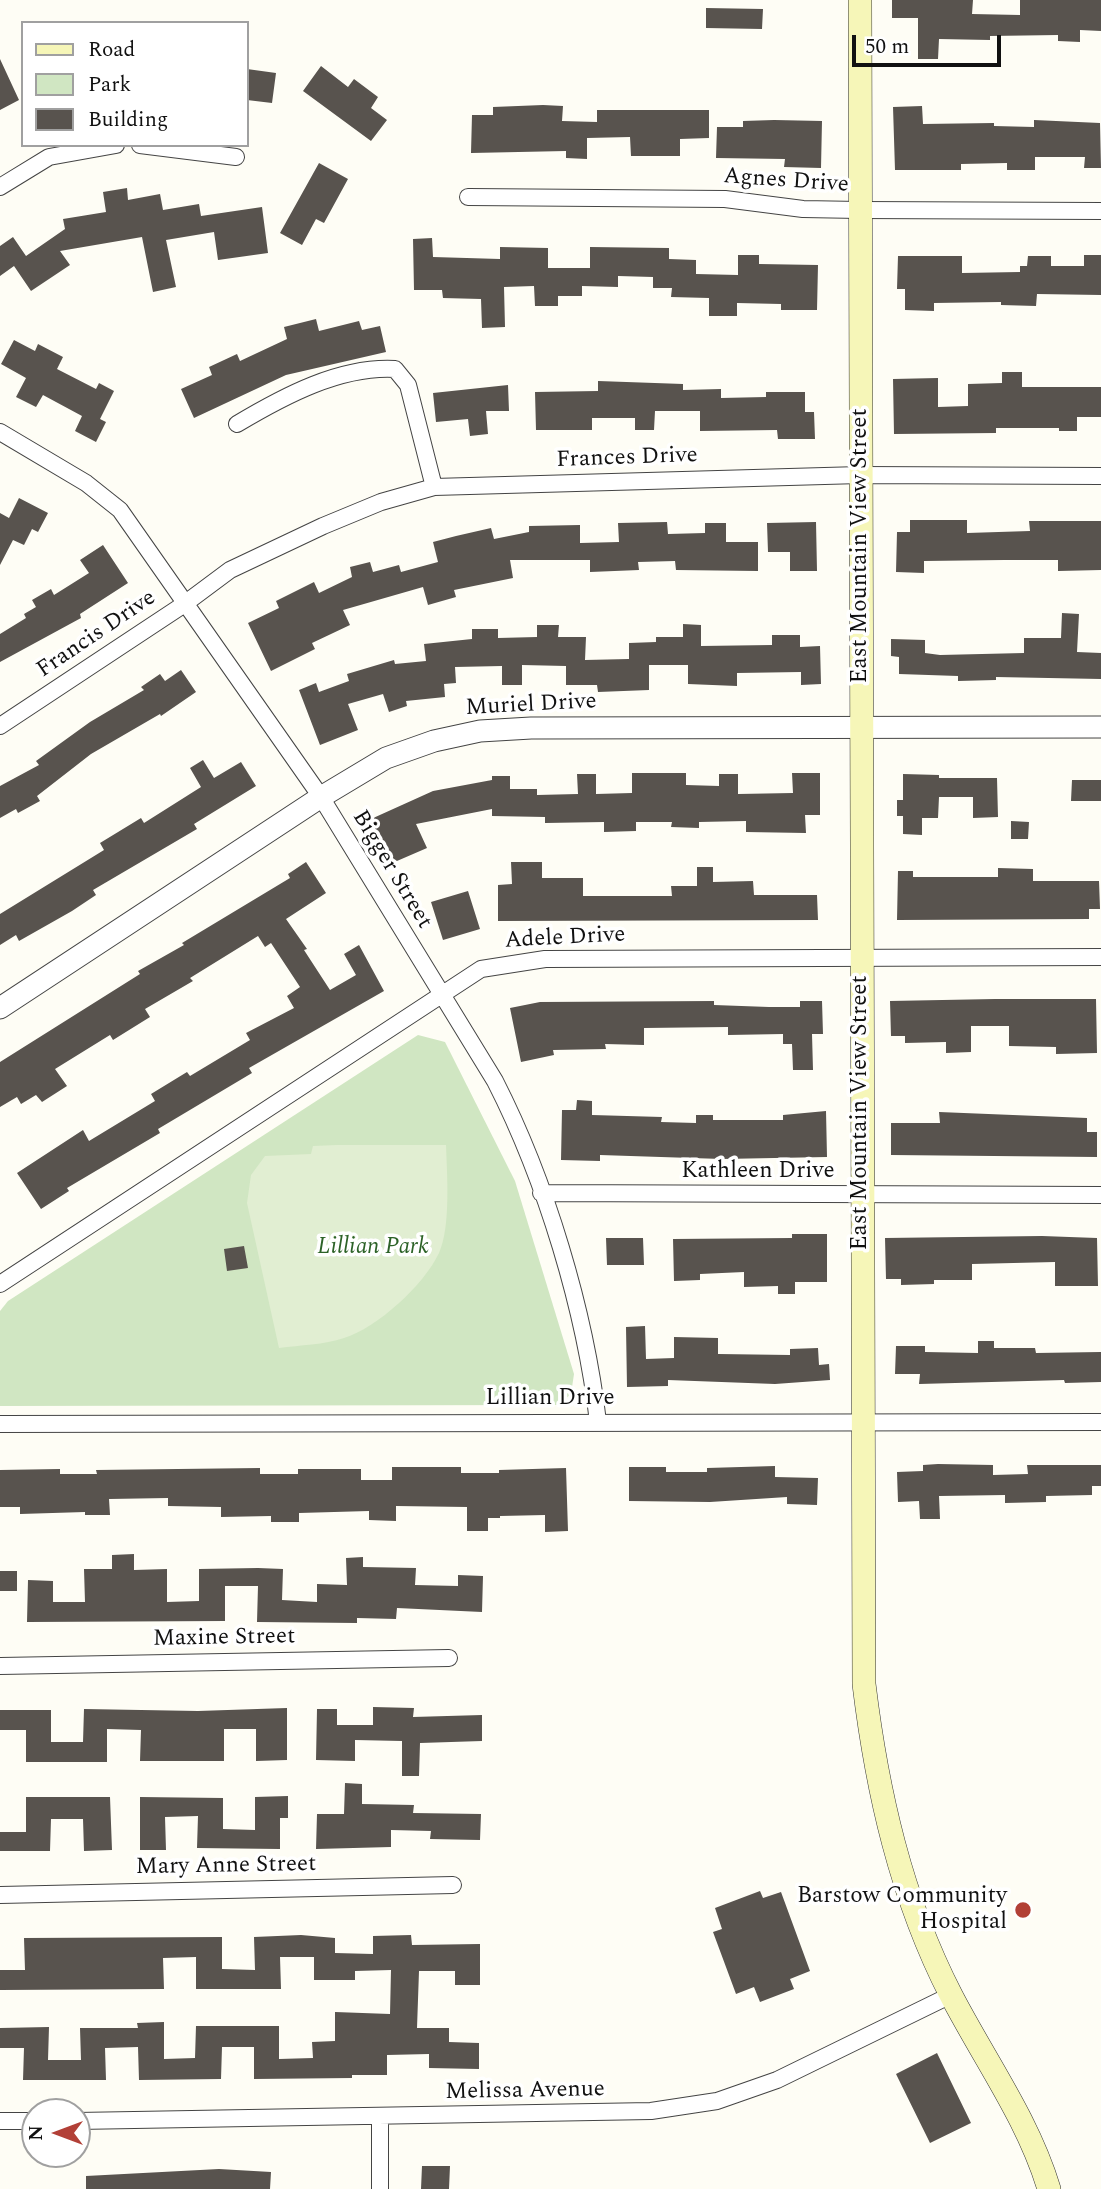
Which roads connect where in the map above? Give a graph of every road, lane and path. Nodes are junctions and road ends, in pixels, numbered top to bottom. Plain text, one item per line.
1 (860, 0) edge
2 (105, 147) edge
3 (156, 147) edge
4 (236, 157) dead end
5 (0, 187) edge
6 (468, 197) dead end
7 (859, 210) junction
8 (1101, 211) edge
9 (237, 424) dead end
10 (0, 432) edge
11 (860, 475) junction
12 (1101, 476) edge
13 (434, 487) junction
14 (183, 605) junction
15 (0, 726) edge
16 (862, 727) junction
17 (1101, 727) edge
18 (321, 797) junction
19 (862, 957) junction
20 (1101, 957) edge
21 (440, 996) junction
22 (0, 1008) edge
23 (541, 1193) junction
24 (860, 1195) junction
25 (1101, 1195) edge
26 (0, 1284) edge
27 (598, 1422) junction
28 (861, 1422) junction
29 (1101, 1422) edge
30 (0, 1424) edge
31 (449, 1658) dead end
32 (0, 1666) edge
33 (453, 1885) dead end
34 (0, 1895) edge
35 (951, 1995) junction
36 (380, 2118) junction
37 (91, 2120) edge
38 (0, 2121) edge
39 (21, 2121) edge
40 (380, 2189) edge
41 (1049, 2189) edge

1 - 7 main road, East Mountain View Street
2 - 5 street
3 - 4 street
6 - 7 street, Agnes Drive
7 - 8 street, Agnes Drive
7 - 11 main road, East Mountain View Street
9 - 13 street
10 - 14 street, Bigger Street
11 - 12 street, Frances Drive
11 - 13 street, Frances Drive
11 - 16 main road, East Mountain View Street
13 - 14 street, Frances Drive
14 - 15 street, Francis Drive
14 - 18 street, Bigger Street
16 - 17 street, Muriel Drive
16 - 18 street, Muriel Drive
16 - 19 main road, East Mountain View Street
18 - 21 street, Bigger Street
18 - 22 street, Muriel Drive
19 - 20 street, Adele Drive
19 - 21 street, Adele Drive
19 - 24 main road, East Mountain View Street
21 - 23 street, Bigger Street
21 - 26 street, Adele Drive
23 - 24 street, Kathleen Drive
23 - 27 street, Bigger Street
24 - 25 street, Kathleen Drive
24 - 28 main road, East Mountain View Street
27 - 28 street, Lillian Drive
27 - 30 street, Lillian Drive
28 - 29 street, Lillian Drive
28 - 35 main road, East Mountain View Street
31 - 32 street, Maxine Street
33 - 34 street, Mary Anne Street
35 - 36 street, Melissa Avenue
35 - 41 main road, East Mountain View Street
36 - 37 street, Melissa Avenue
36 - 40 street
38 - 39 street

